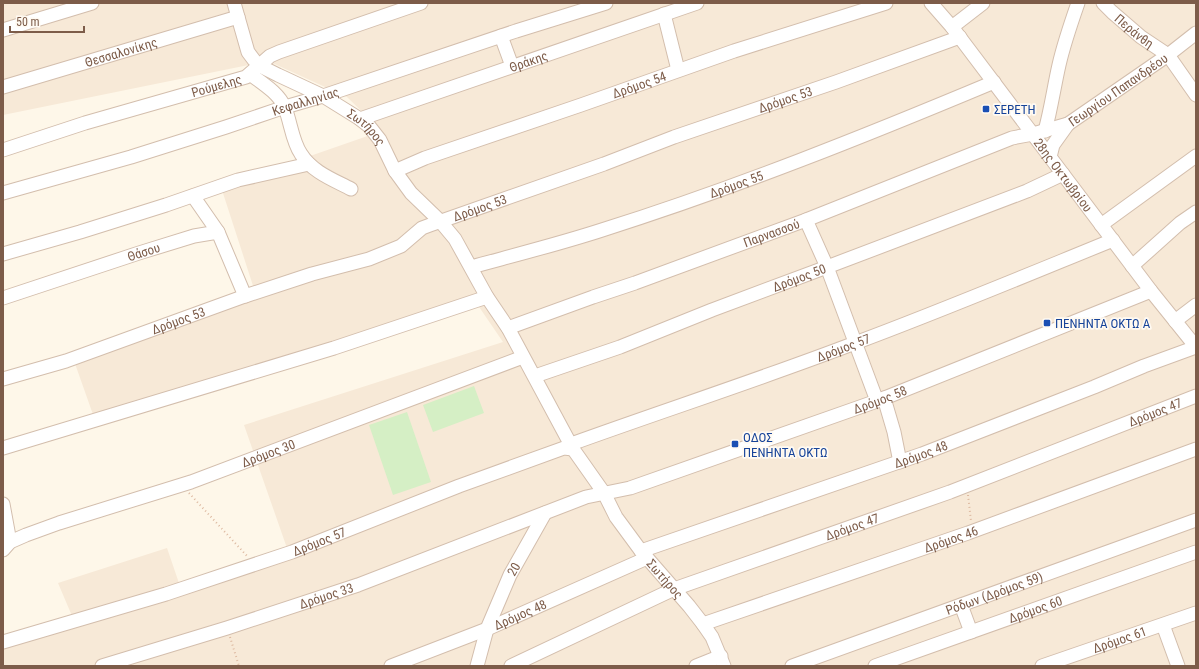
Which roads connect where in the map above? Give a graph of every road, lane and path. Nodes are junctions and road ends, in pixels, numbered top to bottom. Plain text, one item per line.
1 (92, 3) edge
2 (234, 3) edge
3 (421, 3) edge
4 (606, 3) edge
5 (697, 3) edge
6 (886, 3) edge
7 (932, 3) edge
8 (983, 3) edge
9 (1078, 3) edge
10 (1103, 3) edge
11 (664, 14) junction
12 (238, 17) junction
13 (3, 30) edge
14 (956, 32) junction
15 (1196, 33) edge
16 (501, 36) junction
17 (1168, 55) junction
18 (512, 66) junction
19 (255, 70) junction
20 (678, 70) junction
21 (994, 82) junction
22 (3, 87) edge
23 (1196, 95) edge
24 (323, 96) junction
25 (285, 107) junction
26 (360, 119) junction
27 (1068, 124) junction
28 (1039, 133) junction
29 (3, 150) edge
30 (1196, 156) edge
31 (1050, 157) junction
32 (309, 164) junction
33 (395, 171) junction
34 (1063, 174) junction
35 (351, 189) dead end
36 (3, 193) edge
37 (193, 196) junction
38 (1196, 212) edge
39 (806, 220) junction
40 (440, 221) junction
41 (1101, 225) junction
42 (218, 232) junction
43 (1113, 240) junction
44 (3, 254) edge
45 (1132, 266) junction
46 (471, 267) junction
47 (827, 267) junction
48 (1151, 291) junction
49 (245, 296) junction
50 (487, 297) junction
51 (3, 298) edge
52 (1196, 304) edge
53 (1175, 321) junction
54 (508, 328) junction
55 (856, 343) junction
56 (1196, 347) edge
57 (523, 357) junction
58 (535, 376) junction
59 (3, 379) edge
60 (1196, 396) edge
61 (880, 399) junction
62 (572, 446) junction
63 (3, 448) edge
64 (1196, 449) edge
65 (900, 462) junction
66 (181, 485) junction
67 (966, 486) junction
68 (604, 493) junction
69 (3, 504) edge
70 (546, 513) junction
71 (1196, 520) edge
72 (972, 532) junction
73 (5, 547) edge
74 (1196, 552) edge
75 (644, 554) junction
76 (255, 564) junction
77 (674, 589) junction
78 (961, 605) junction
79 (1196, 613) edge
80 (703, 624) junction
81 (1163, 624) junction
82 (227, 628) junction
83 (488, 629) junction
84 (971, 632) junction
85 (3, 642) edge
86 (722, 661) edge
87 (102, 666) edge
88 (239, 666) edge
89 (391, 666) edge
90 (477, 666) edge
91 (511, 666) edge
92 (696, 666) edge
93 (792, 666) edge
94 (875, 666) edge
95 (1042, 666) edge
96 (1178, 666) edge

1 - 13 street
2 - 12 street, Σωτήρος
3 - 19 street, Ρούμελης
4 - 16 street, Κεφαλληνίας
5 - 11 street, Θράκης
6 - 20 street, Δρόμος 54
7 - 14 street, 28ης Οκτωβρίου
8 - 14 street, Δρόμος 53
9 - 28 street
10 - 17 street, Περάνθη
11 - 18 street, Θράκης
11 - 20 street
12 - 19 street, Σωτήρος
12 - 22 street, Θεσσαλονίκης
14 - 21 street, 28ης Οκτωβρίου
14 - 40 street, Δρόμος 53
15 - 17 street, Γεωργίου Παπανδρέου
16 - 18 street
16 - 24 street, Κεφαλληνίας
17 - 23 street
17 - 27 street, Γεωργίου Παπανδρέου
18 - 26 street, Θράκης
19 - 24 street, Σωτήρος
19 - 25 street
19 - 29 street, Ρούμελης
20 - 33 street, Δρόμος 54
21 - 28 street, 28ης Οκτωβρίου
21 - 46 street, Δρόμος 55
24 - 25 street, Κεφαλληνίας
24 - 26 street, Σωτήρος
25 - 32 street
25 - 36 street, Κεφαλληνίας
26 - 33 street, Σωτήρος
27 - 28 street, Γεωργίου Παπανδρέου
27 - 31 street
28 - 31 street, 28ης Οκτωβρίου
28 - 39 street, Παρνασσού
30 - 41 street
31 - 34 street, 28ης Οκτωβρίου
32 - 35 street
32 - 37 street
33 - 40 street, Σωτήρος
34 - 41 street, 28ης Οκτωβρίου
34 - 47 street, Δρόμος 50
37 - 42 street
37 - 44 street
38 - 45 street
39 - 47 street
39 - 54 street, Παρνασσού
40 - 46 street, Σωτήρος
40 - 49 street, Δρόμος 53
41 - 43 street, 28ης Οκτωβρίου
42 - 49 street
42 - 51 street, Θάσου
43 - 45 street, 28ης Οκτωβρίου
43 - 55 street, Δρόμος 57
45 - 48 street, 28ης Οκτωβρίου
46 - 50 street, Σωτήρος
47 - 55 street
47 - 58 street, Δρόμος 50
48 - 53 street, 28ης Οκτωβρίου
48 - 61 street, Δρόμος 58
49 - 59 street, Δρόμος 53
50 - 54 street, Σωτήρος
50 - 63 street
52 - 53 street
53 - 56 street, 28ης Οκτωβρίου
54 - 57 street, Σωτήρος
55 - 61 street
55 - 62 street, Δρόμος 57
56 - 65 street, Δρόμος 48
57 - 58 street, Σωτήρος
57 - 66 street, Δρόμος 30
58 - 62 street, Σωτήρος
60 - 67 street, Δρόμος 47
61 - 65 street
61 - 68 street, Δρόμος 58
62 - 68 street, Σωτήρος
62 - 76 street, Δρόμος 57
64 - 72 street, Δρόμος 46
65 - 75 street, Δρόμος 48
66 - 73 street, Δρόμος 30
66 - 76 path
67 - 72 path
67 - 77 street, Δρόμος 47
68 - 70 street, Δρόμος 58
68 - 75 street, Σωτήρος
69 - 73 street
70 - 82 street, Δρόμος 33
70 - 83 street, 20
71 - 78 street, Ρόδων (Δρόμος 59)
72 - 80 street, Δρόμος 46
74 - 84 street, Δρόμος 60
75 - 77 street, Σωτήρος
75 - 83 street, Δρόμος 48
76 - 85 street, Δρόμος 57
77 - 80 street, Σωτήρος
77 - 91 street, Δρόμος 47
78 - 84 street
78 - 93 street, Ρόδων (Δρόμος 59)
79 - 81 street, Δρόμος 61
80 - 86 street, Σωτήρος
81 - 95 street, Δρόμος 61
81 - 96 street
82 - 87 street, Δρόμος 33
82 - 88 path
83 - 89 street, Δρόμος 48
83 - 90 street, 20
84 - 94 street, Δρόμος 60
86 - 92 street

